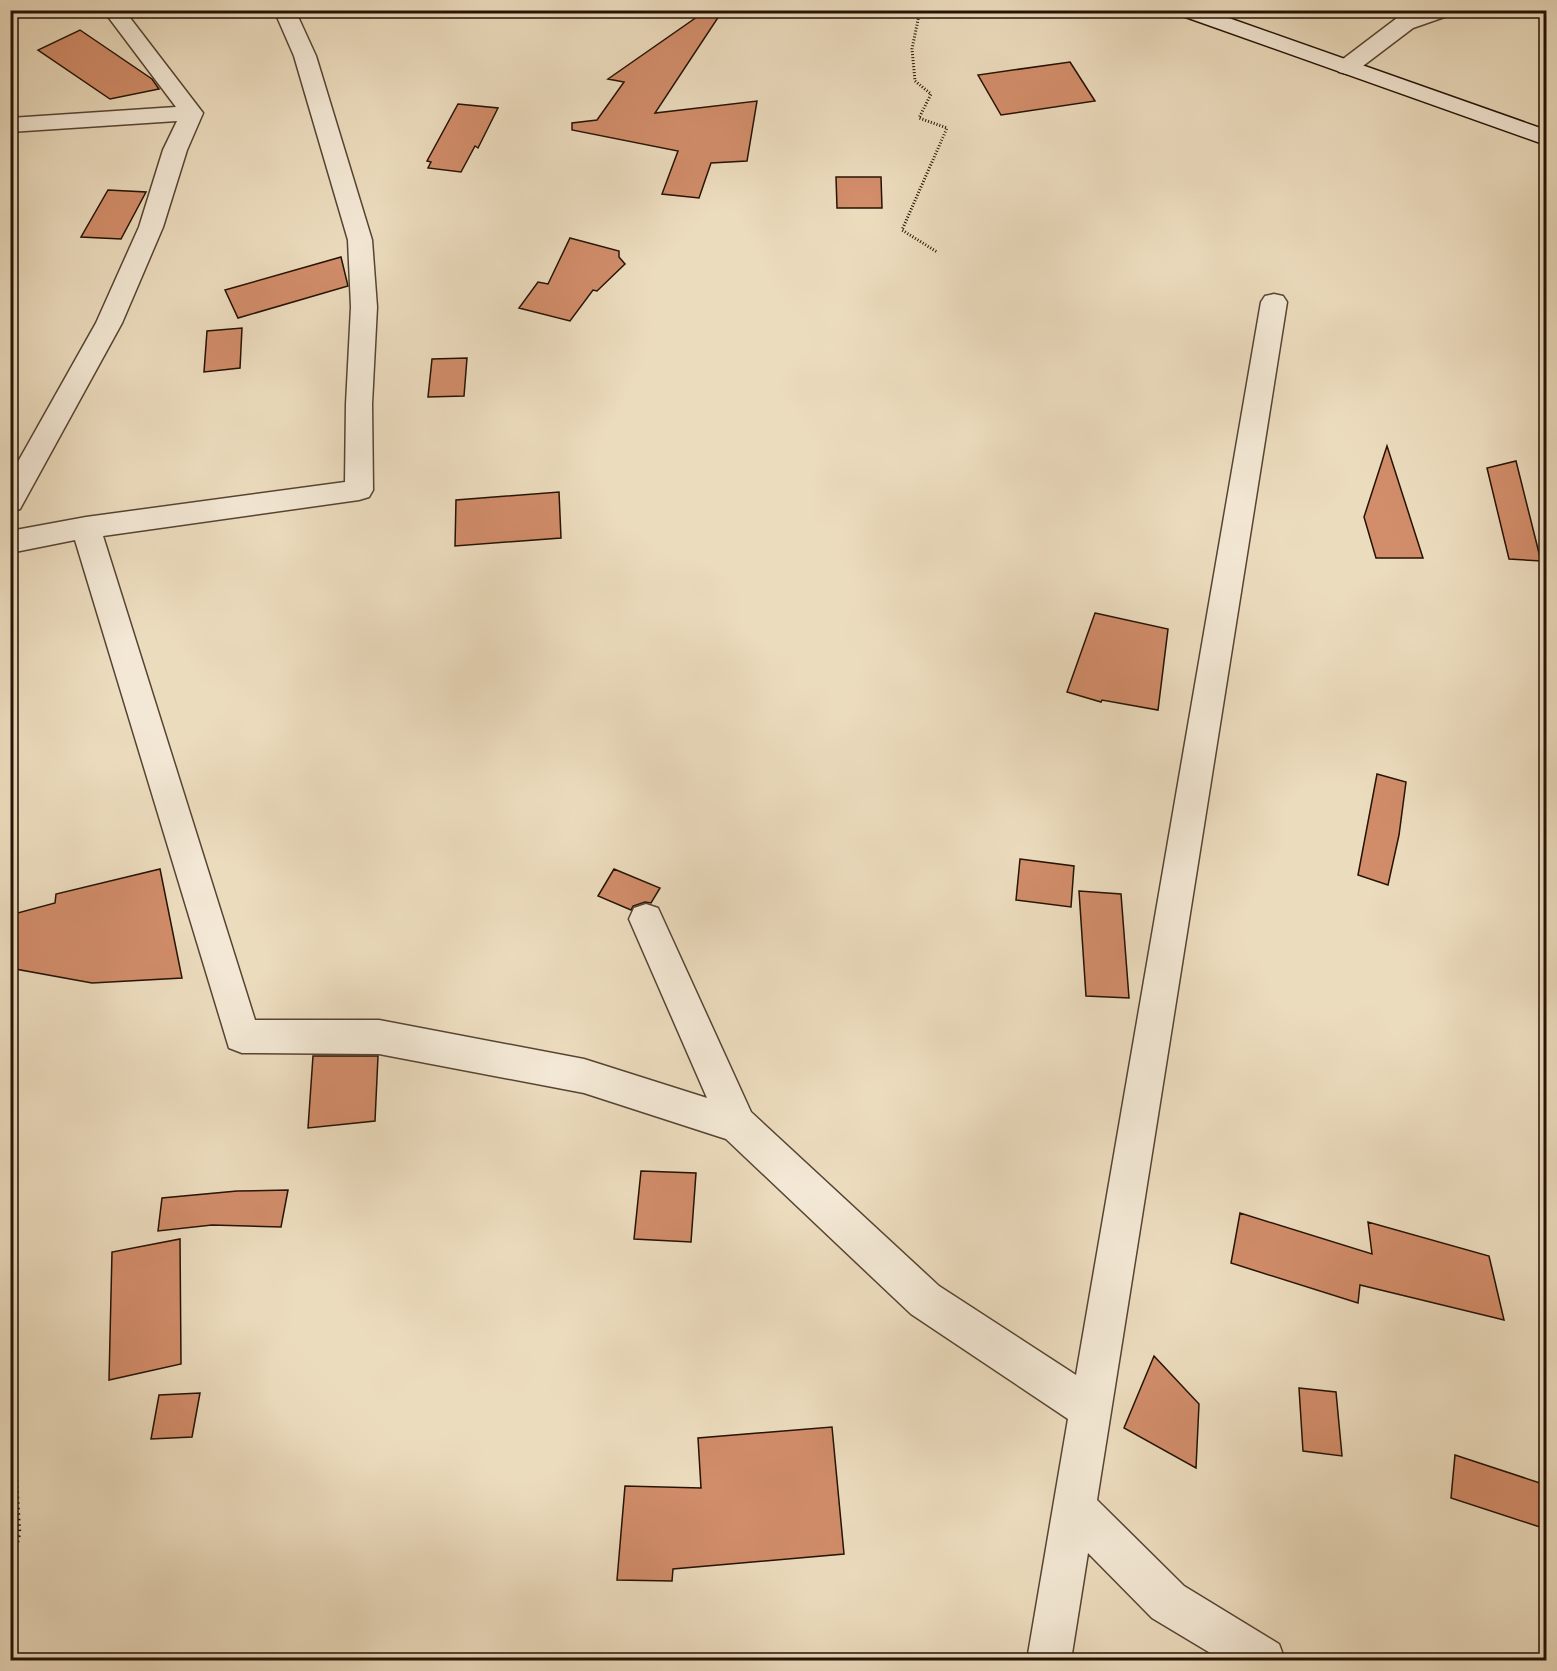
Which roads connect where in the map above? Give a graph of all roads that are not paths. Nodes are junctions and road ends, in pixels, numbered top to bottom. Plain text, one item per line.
1 (113, 10) edge
2 (284, 10) edge
3 (1184, 10) edge
4 (1446, 10) edge
5 (1347, 68) junction
6 (192, 113) junction
7 (10, 125) edge
8 (1546, 138) edge
9 (1274, 302) dead end
10 (10, 502) edge
11 (86, 528) junction
12 (10, 542) edge
13 (646, 919) dead end
14 (738, 1125) junction
15 (1092, 1410) junction
16 (1076, 1510) junction
17 (1049, 1660) edge
18 (1263, 1660) edge

1 - 6 street
2 - 11 street
3 - 5 street
4 - 5 street
5 - 8 street
6 - 7 street
6 - 10 street
9 - 15 street
11 - 12 street
11 - 14 street
13 - 14 street
14 - 15 street
15 - 16 street
16 - 17 street
16 - 18 street

